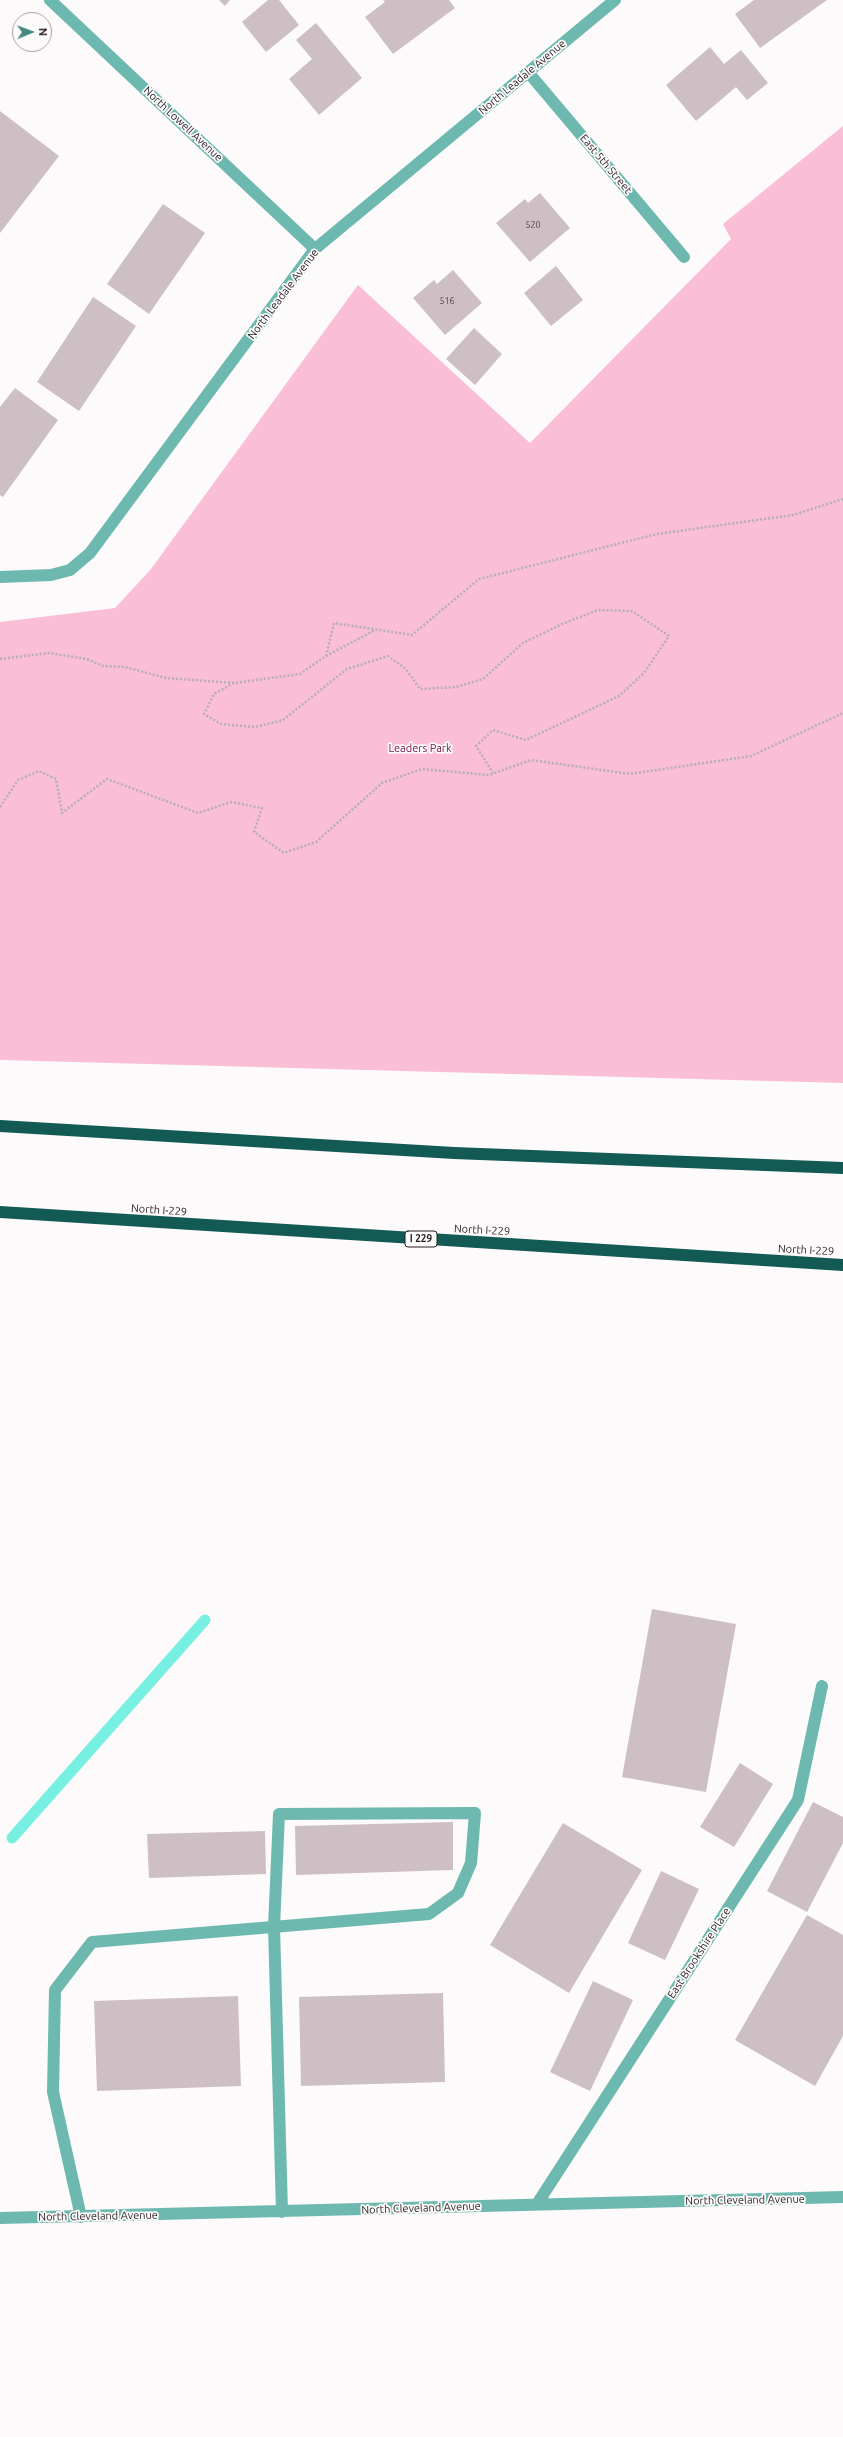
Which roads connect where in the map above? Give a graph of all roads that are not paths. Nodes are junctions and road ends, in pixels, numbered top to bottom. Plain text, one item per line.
1 (50, 0) edge
2 (615, 0) edge
3 (528, 72) junction
4 (315, 249) junction
5 (684, 257) dead end
6 (0, 577) edge
7 (0, 1126) edge
8 (843, 1168) edge
9 (0, 1212) edge
10 (843, 1265) edge
11 (822, 1686) dead end
12 (274, 1927) junction
13 (843, 2197) edge
14 (537, 2204) junction
15 (282, 2212) junction
16 (81, 2217) junction
17 (0, 2218) edge

1 - 4 street, North Lowell Avenue
2 - 3 street, North Leadale Avenue
3 - 4 street, North Leadale Avenue
3 - 5 street, East 5th Street
4 - 6 street, North Leadale Avenue
7 - 8 highway
9 - 10 highway, North I-229 / I 229
11 - 14 street, East Brookshire Place
12 - 12 street
12 - 15 street
12 - 16 street
13 - 14 street, North Cleveland Avenue
14 - 15 street, North Cleveland Avenue
15 - 16 street, North Cleveland Avenue
16 - 17 street, North Cleveland Avenue

